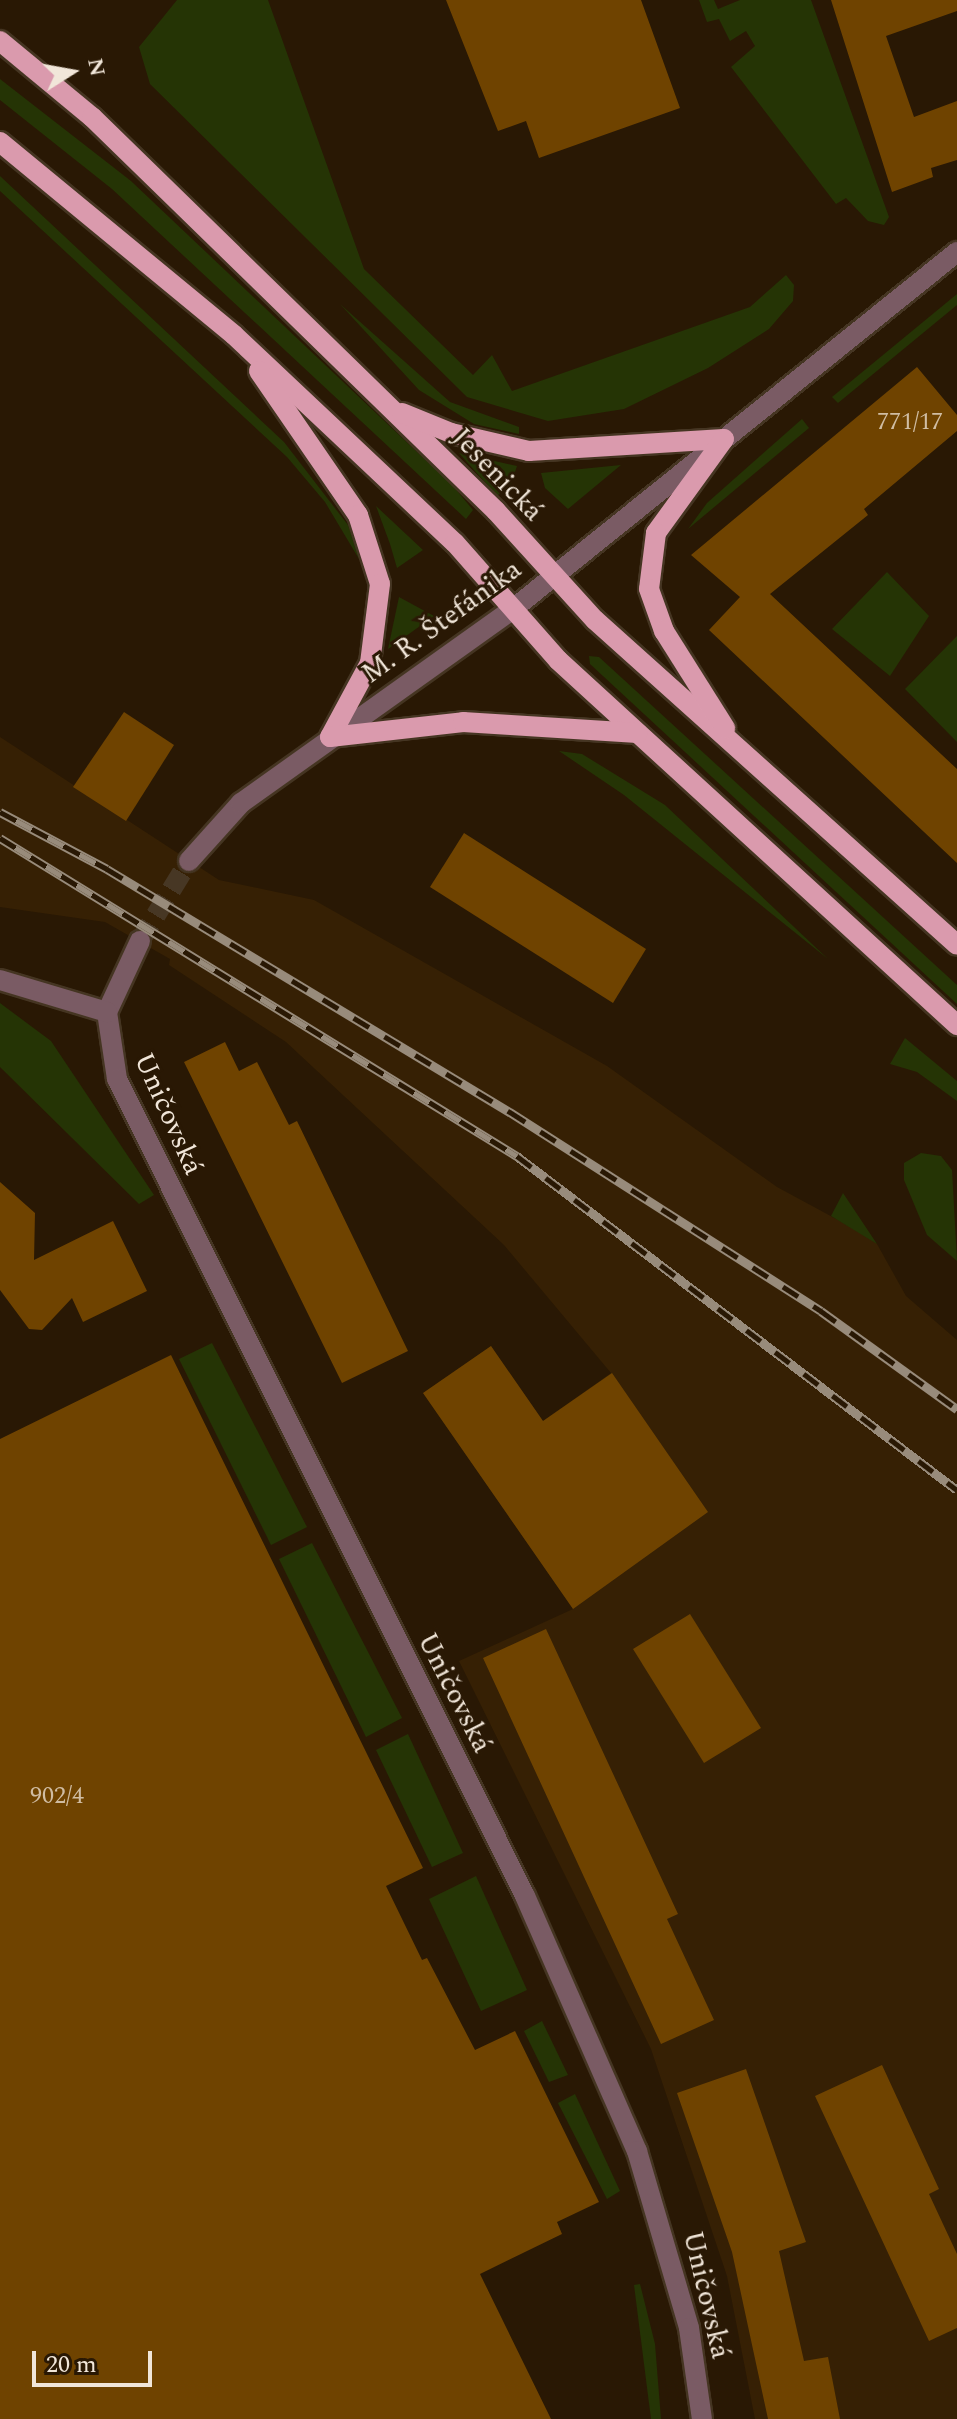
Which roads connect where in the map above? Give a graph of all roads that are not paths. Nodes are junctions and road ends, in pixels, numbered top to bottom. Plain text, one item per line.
1 (0, 41) edge
2 (0, 142) edge
3 (957, 252) edge
4 (234, 335) junction
5 (390, 408) junction
6 (724, 439) junction
7 (553, 576) junction
8 (513, 609) junction
9 (638, 733) junction
10 (330, 737) junction
11 (739, 749) junction
12 (189, 861) tunnel mouth
13 (140, 941) tunnel mouth
14 (957, 945) edge
15 (0, 980) edge
16 (107, 1012) junction
17 (957, 1025) edge
18 (702, 2419) edge

1 - 5 main road, Jesenická
2 - 4 main road
3 - 6 street, M. R. Štefánika
4 - 8 main road
4 - 10 main road
5 - 6 main road
5 - 7 main road, Jesenická
6 - 7 street, M. R. Štefánika
6 - 11 main road
7 - 8 street, M. R. Štefánika
7 - 11 main road, Jesenická
8 - 9 main road
8 - 10 street, M. R. Štefánika
9 - 10 main road
9 - 17 main road
10 - 12 street, M. R. Štefánika
11 - 14 main road, Jesenická
13 - 16 street
15 - 16 street
16 - 18 street, Uničovská

